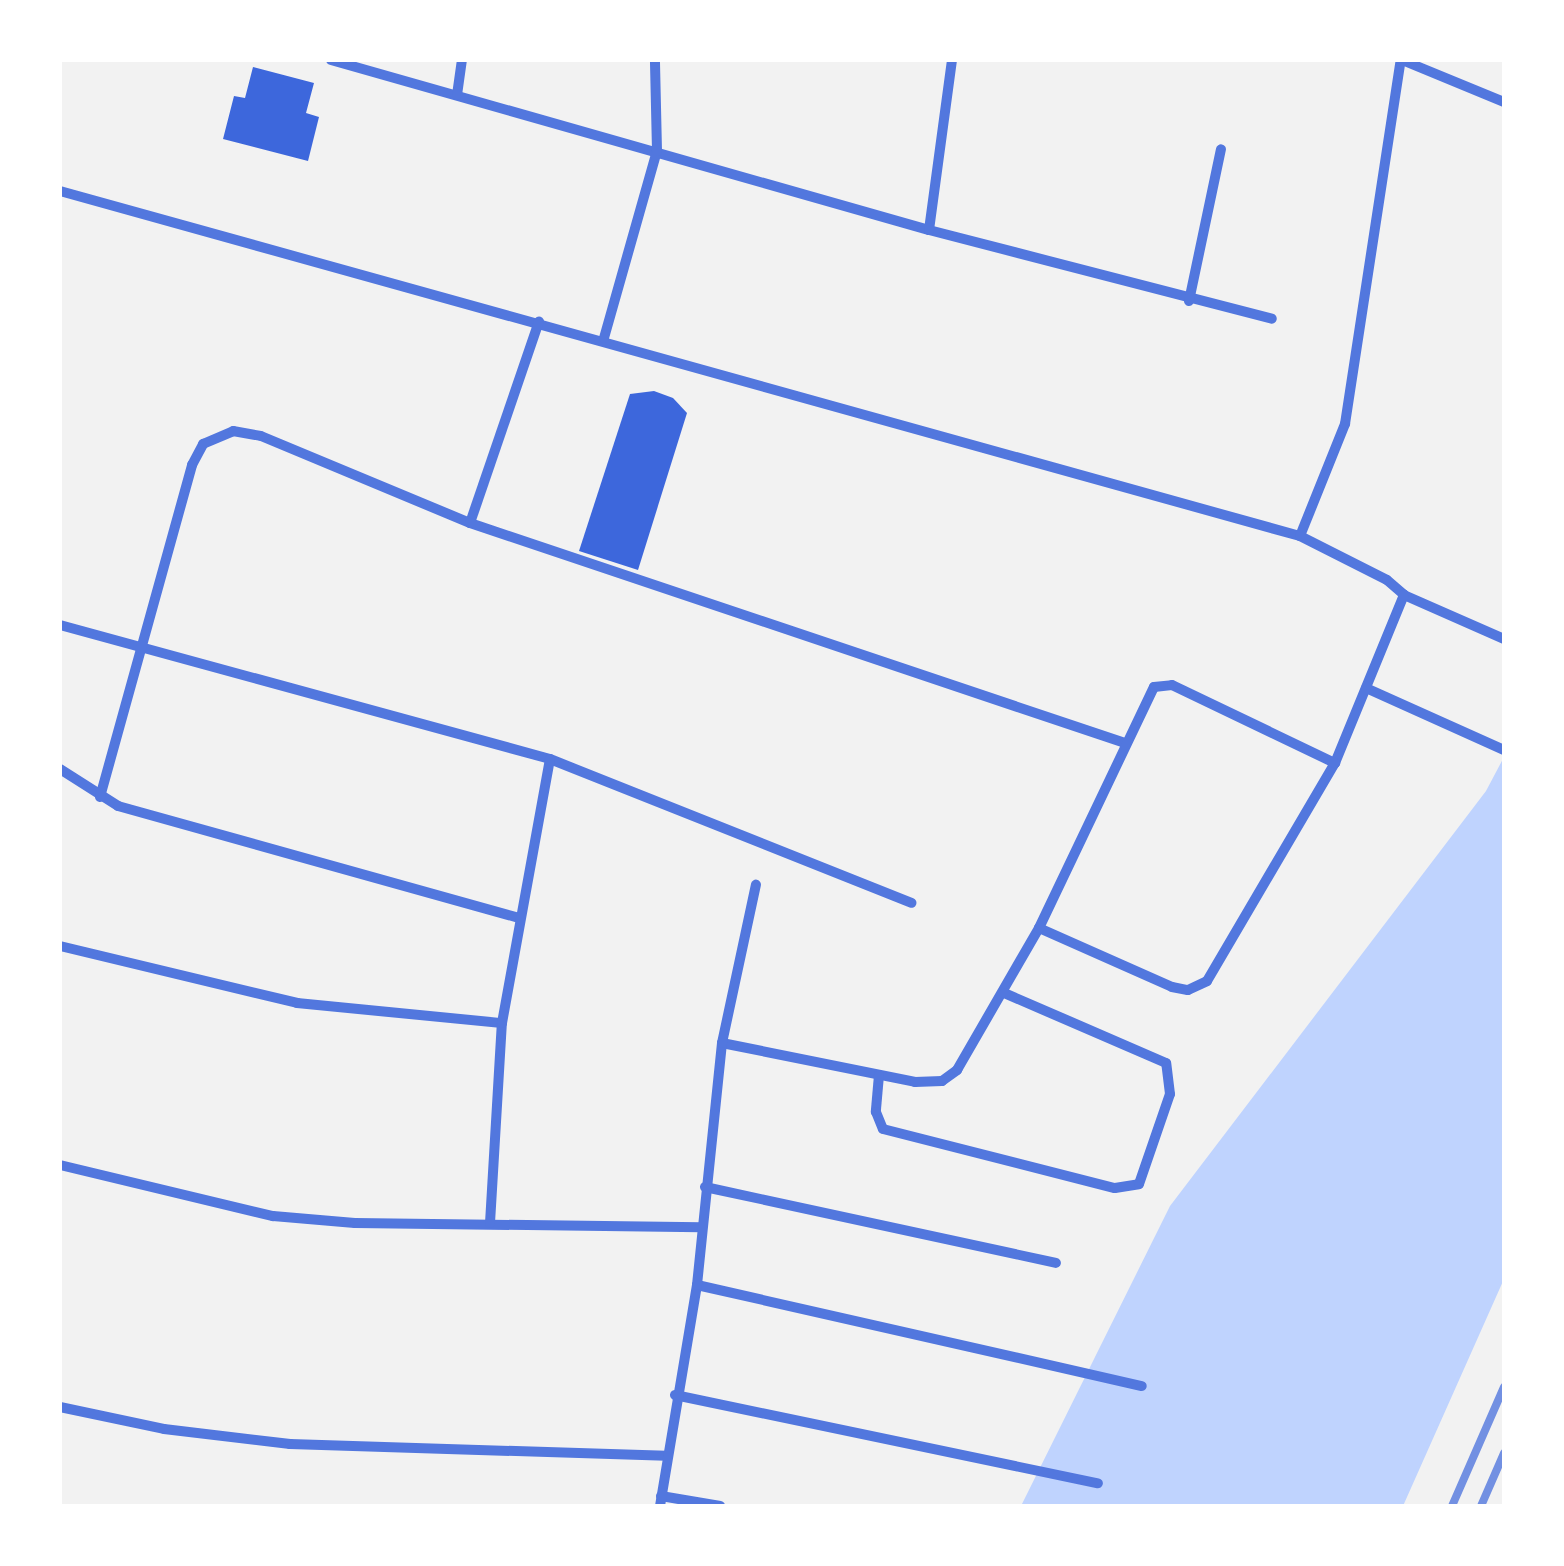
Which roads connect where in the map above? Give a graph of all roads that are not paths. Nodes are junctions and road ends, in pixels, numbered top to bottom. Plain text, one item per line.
1 (330, 60) edge
2 (462, 60) edge
3 (655, 60) edge
4 (952, 60) edge
5 (1401, 60) edge
6 (457, 95) junction
7 (1504, 102) edge
8 (1221, 149) dead end
9 (657, 151) junction
10 (60, 191) edge
11 (929, 230) junction
12 (1188, 300) junction
13 (1272, 319) dead end
14 (539, 322) junction
15 (604, 338) junction
16 (470, 524) junction
17 (1300, 536) junction
18 (1404, 596) junction
19 (60, 625) edge
20 (1504, 639) edge
21 (145, 646) junction
22 (1366, 688) junction
23 (1125, 743) junction
24 (1504, 750) edge
25 (550, 759) junction
26 (1336, 763) junction
27 (60, 769) edge
28 (100, 797) junction
29 (756, 885) dead end
30 (911, 903) dead end
31 (520, 918) junction
32 (1039, 928) junction
33 (60, 946) edge
34 (1004, 993) junction
35 (502, 1023) junction
36 (722, 1043) junction
37 (878, 1075) junction
38 (60, 1165) edge
39 (705, 1187) junction
40 (490, 1223) junction
41 (701, 1226) junction
42 (1056, 1262) dead end
43 (697, 1285) junction
44 (1142, 1386) dead end
45 (675, 1396) junction
46 (60, 1407) edge
47 (666, 1456) junction
48 (1098, 1483) dead end
49 (660, 1501) edge
50 (720, 1506) edge

1 - 6 street
2 - 6 street
3 - 9 street
4 - 11 street
5 - 7 street
5 - 17 street
6 - 9 street
8 - 12 street
9 - 11 street
9 - 15 street
10 - 14 street
11 - 12 street
12 - 13 street
14 - 15 street
14 - 16 street
15 - 17 street
16 - 21 street
16 - 23 street
17 - 18 street
18 - 20 street
18 - 22 street
19 - 21 street
21 - 25 street
21 - 28 street
22 - 24 street
22 - 26 street
23 - 26 street
23 - 32 street
25 - 30 street
25 - 31 street
26 - 32 street
27 - 28 street
28 - 31 street
29 - 36 street
31 - 35 street
32 - 34 street
33 - 35 street
34 - 37 street
34 - 37 street
35 - 40 street
36 - 37 street
36 - 39 street
38 - 40 street
39 - 41 street
39 - 42 street
40 - 41 street
41 - 43 street
43 - 44 street
43 - 45 street
45 - 47 street
45 - 48 street
46 - 47 street
47 - 49 street
49 - 50 street

